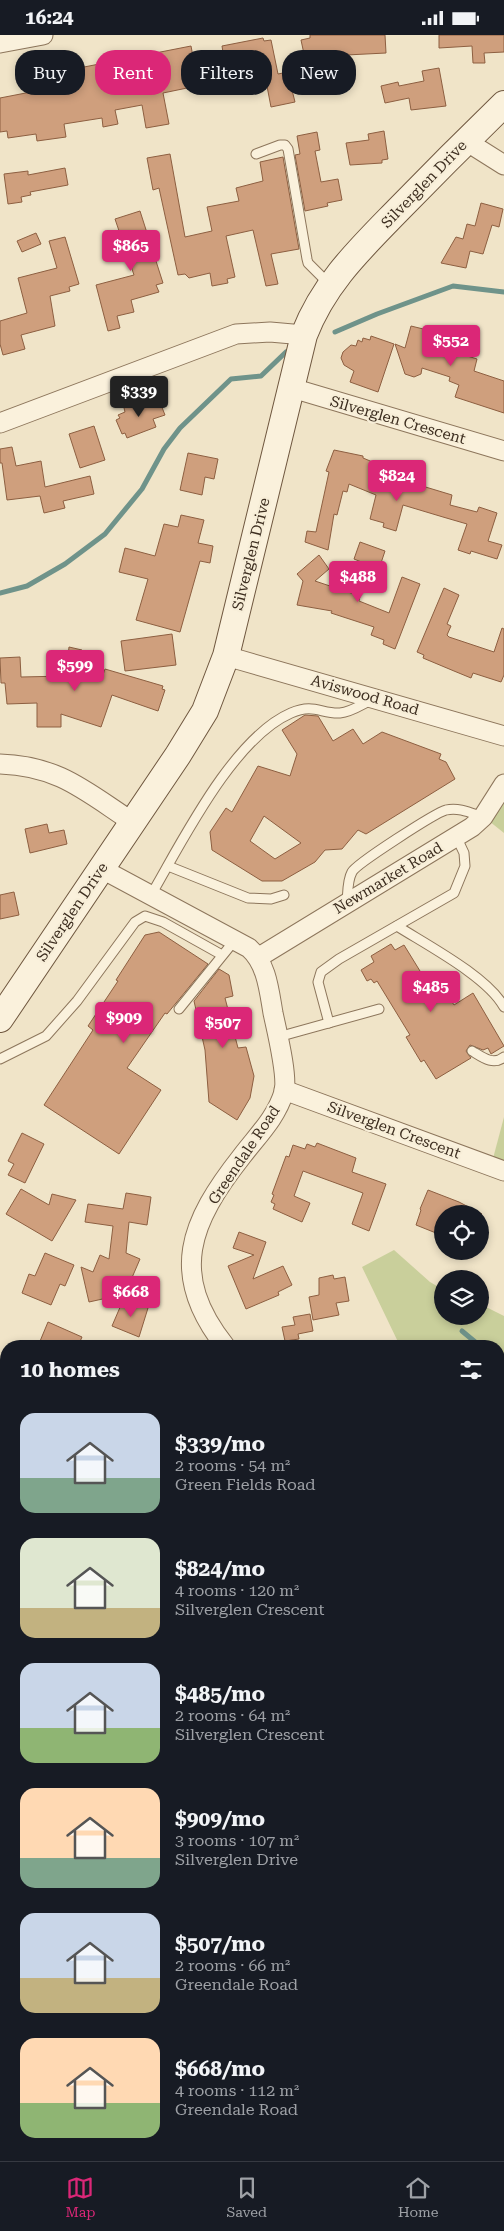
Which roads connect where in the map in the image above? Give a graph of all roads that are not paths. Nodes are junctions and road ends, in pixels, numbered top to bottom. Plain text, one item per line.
1 (43, 35) edge
2 (0, 43) edge
3 (504, 104) edge
4 (466, 141) junction
5 (256, 154) dead end
6 (504, 165) edge
7 (330, 285) junction
8 (304, 335) junction
9 (292, 388) junction
10 (0, 423) edge
11 (504, 451) edge
12 (226, 656) junction
13 (375, 698) junction
14 (504, 736) edge
15 (0, 764) edge
16 (504, 784) edge
17 (483, 817) junction
18 (134, 823) junction
19 (456, 836) junction
20 (168, 866) junction
21 (102, 869) junction
22 (151, 895) junction
23 (284, 895) dead end
24 (347, 903) junction
25 (397, 926) junction
26 (235, 940) junction
27 (222, 955) junction
28 (259, 957) junction
29 (504, 1007) edge
30 (179, 1009) dead end
31 (379, 1009) dead end
32 (0, 1019) edge
33 (329, 1023) junction
34 (278, 1037) junction
35 (472, 1051) dead end
36 (504, 1057) edge
37 (0, 1059) edge
38 (284, 1090) junction
39 (504, 1171) edge
40 (220, 1340) edge

1 - 2 street
3 - 4 street, Silverglen Drive
4 - 6 street
4 - 7 street, Silverglen Drive
5 - 7 lane
7 - 8 street, Silverglen Drive
8 - 9 street, Silverglen Drive
8 - 10 street
9 - 11 street, Silverglen Crescent
9 - 12 street, Silverglen Drive
12 - 13 street, Aviswood Road
12 - 18 street, Silverglen Drive
13 - 14 street, Aviswood Road
13 - 20 lane
15 - 18 street
16 - 17 street, Newmarket Road
17 - 19 street, Newmarket Road
17 - 24 lane
18 - 21 street, Silverglen Drive
19 - 24 street, Newmarket Road
19 - 25 lane
20 - 22 lane
20 - 23 lane
21 - 22 street
21 - 32 street, Silverglen Drive
22 - 26 street
24 - 28 street, Newmarket Road
25 - 29 lane
25 - 33 lane
26 - 27 lane
26 - 28 street
27 - 30 lane
27 - 37 lane
28 - 34 street, Greendale Road
31 - 33 lane
33 - 34 lane
34 - 38 street, Greendale Road
35 - 36 lane
38 - 39 street, Silverglen Crescent
38 - 40 street, Greendale Road

